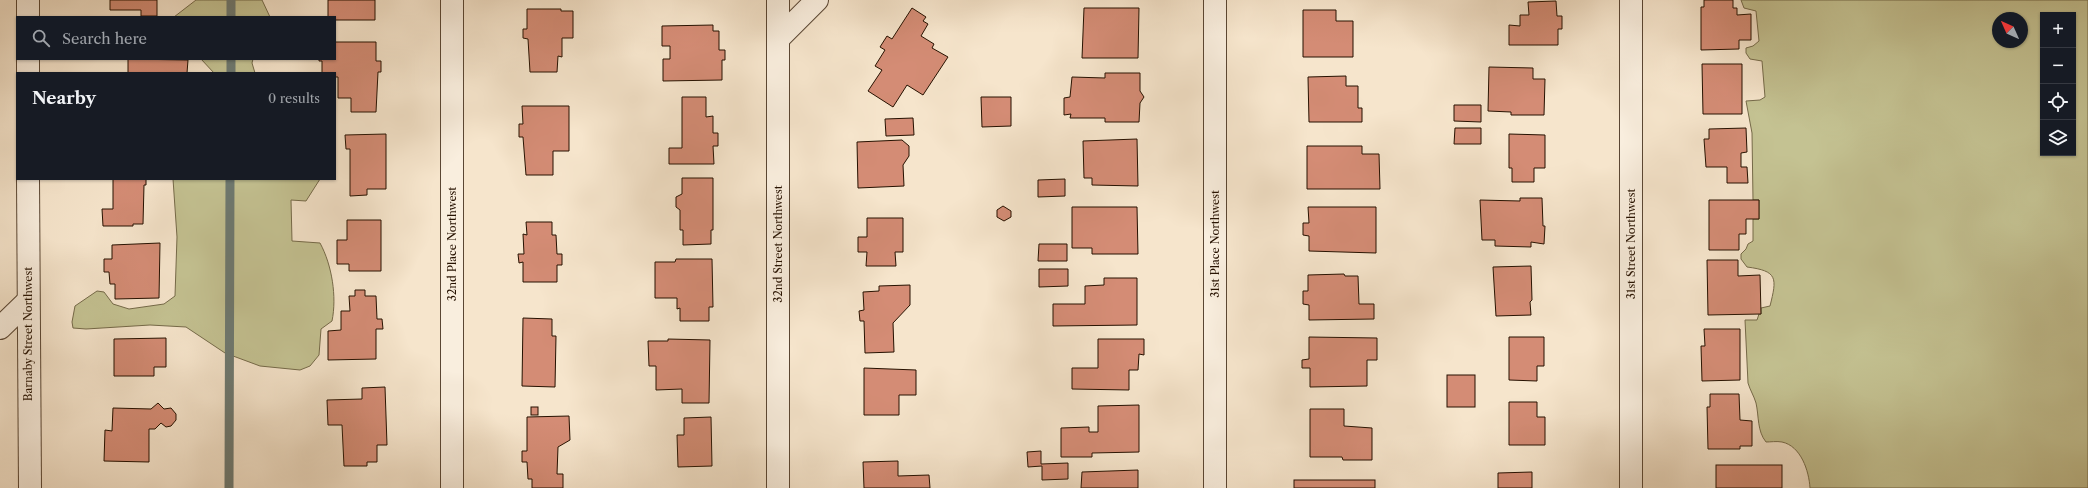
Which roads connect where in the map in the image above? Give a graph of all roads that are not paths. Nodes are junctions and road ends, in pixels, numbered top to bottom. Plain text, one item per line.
1 (28, 0) edge
2 (452, 0) edge
3 (778, 0) edge
4 (817, 0) edge
5 (1215, 0) edge
6 (1631, 0) edge
7 (28, 16) edge
8 (778, 39) junction
9 (28, 60) edge
10 (28, 72) edge
11 (28, 180) edge
12 (28, 300) junction
13 (0, 328) edge
14 (30, 488) edge
15 (452, 488) edge
16 (778, 488) edge
17 (1215, 488) edge
18 (1631, 488) edge

1 - 7 street
2 - 15 street, 32nd Place Northwest
3 - 8 street, 32nd Street Northwest
4 - 8 street
5 - 17 street, 31st Place Northwest
6 - 18 street, 31st Street Northwest
8 - 16 street, 32nd Street Northwest
9 - 10 street
11 - 12 street, Barnaby Street Northwest
12 - 13 street
12 - 14 street, Barnaby Street Northwest

